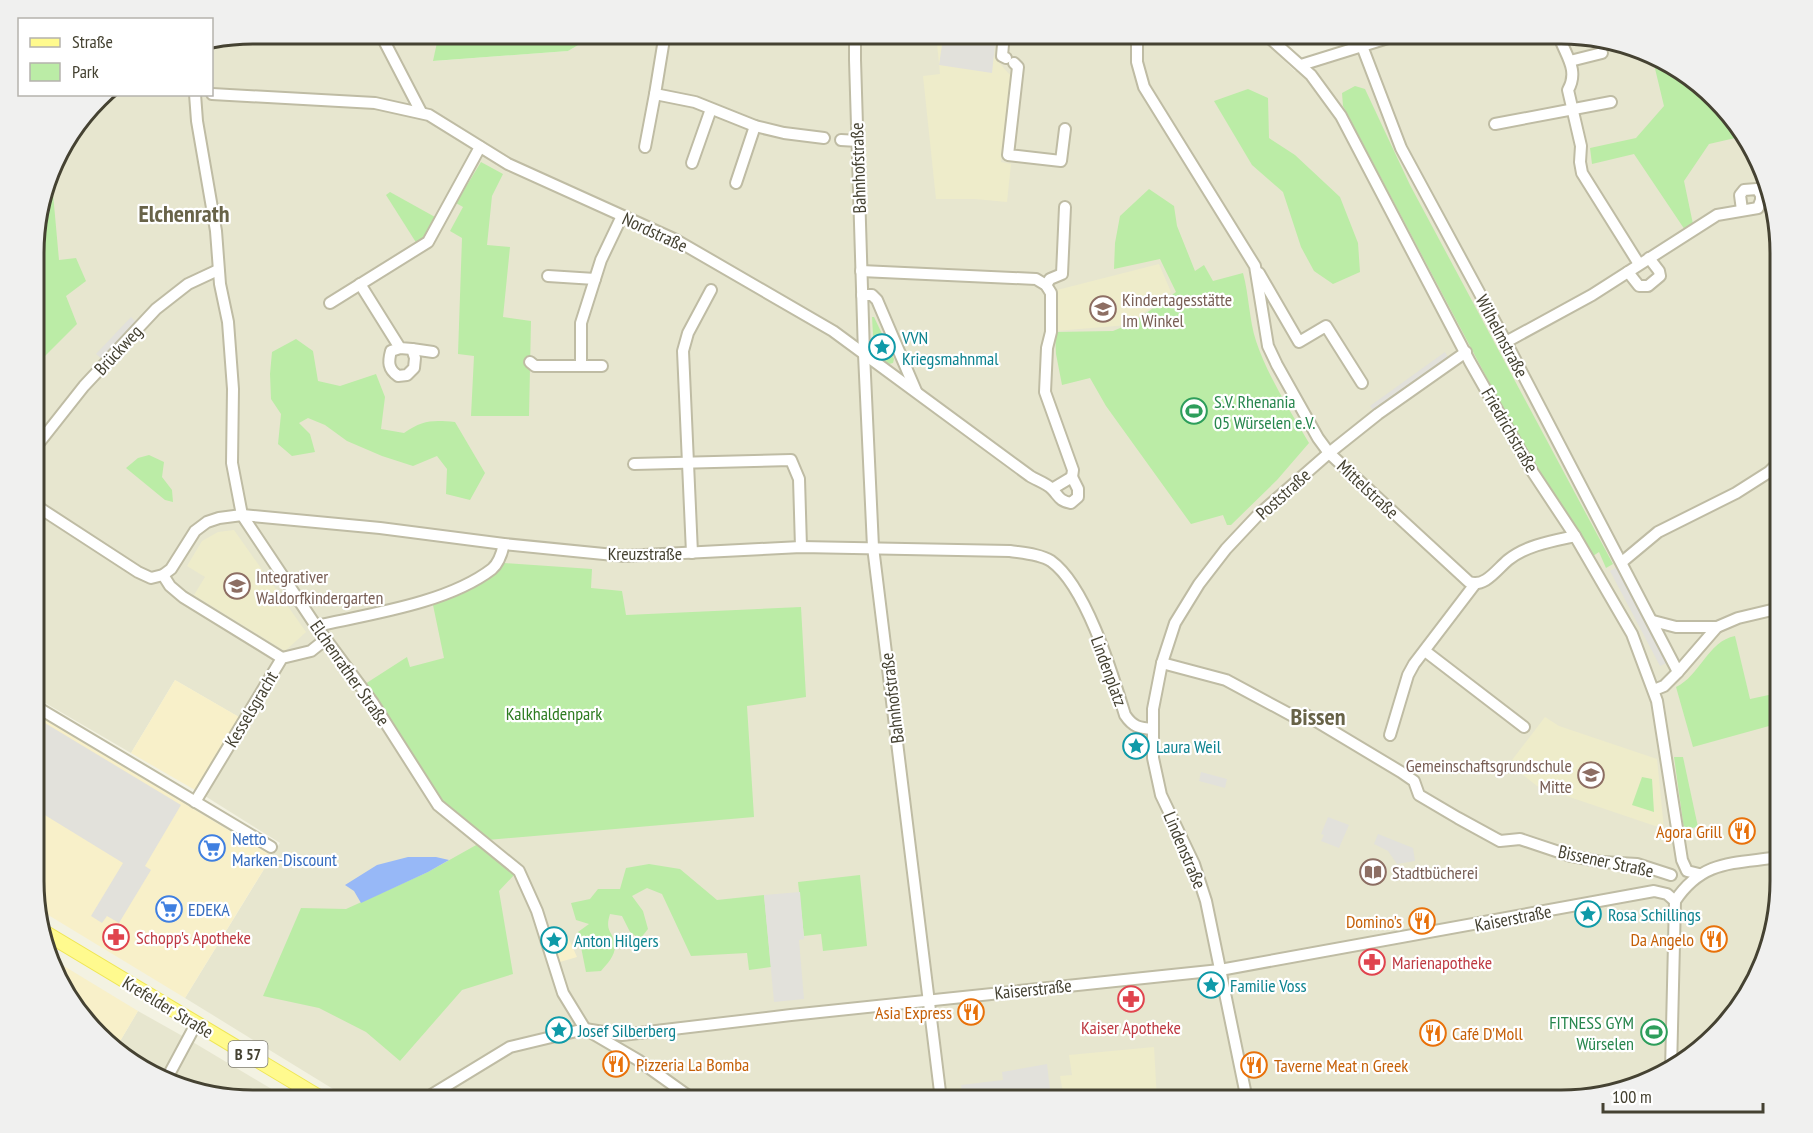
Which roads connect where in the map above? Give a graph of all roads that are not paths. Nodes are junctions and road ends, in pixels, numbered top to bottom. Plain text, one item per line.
1 (386, 44) edge
2 (662, 44) edge
3 (857, 44) edge
4 (1003, 44) edge
5 (1137, 44) edge
6 (1276, 44) edge
7 (1368, 44) edge
8 (1561, 44) edge
9 (1362, 46) junction
10 (1602, 53) dead end
11 (1570, 61) junction
12 (1300, 65) junction
13 (655, 93) junction
14 (213, 94) edge
15 (195, 96) edge
16 (1611, 102) dead end
17 (711, 109) junction
18 (1573, 109) junction
19 (421, 112) junction
20 (1495, 124) dead end
21 (756, 126) junction
22 (1065, 129) dead end
23 (824, 138) dead end
24 (841, 140) dead end
25 (858, 141) junction
26 (480, 147) junction
27 (645, 147) dead end
28 (692, 163) dead end
29 (736, 183) dead end
30 (1760, 191) edge
31 (1762, 200) edge
32 (1065, 207) dead end
33 (1742, 210) junction
34 (622, 216) junction
35 (1649, 258) junction
36 (1639, 264) junction
37 (1255, 266) junction
38 (218, 270) junction
39 (861, 271) junction
40 (1628, 272) junction
41 (548, 276) dead end
42 (595, 279) junction
43 (360, 284) junction
44 (1046, 285) junction
45 (711, 290) dead end
46 (862, 295) junction
47 (330, 303) dead end
48 (1506, 342) junction
49 (433, 352) dead end
50 (1466, 352) junction
51 (864, 354) junction
52 (530, 362) dead end
53 (581, 366) junction
54 (602, 366) dead end
55 (1362, 383) dead end
56 (916, 391) junction
57 (44, 437) edge
58 (1329, 453) junction
59 (688, 463) junction
60 (634, 464) dead end
61 (1769, 472) edge
62 (1072, 477) junction
63 (1052, 489) junction
64 (44, 511) edge
65 (242, 515) junction
66 (1575, 536) junction
67 (504, 544) junction
68 (801, 548) junction
69 (873, 548) junction
70 (692, 553) junction
71 (1049, 560) joint
72 (1622, 562) junction
73 (163, 575) junction
74 (1199, 584) joint
75 (1475, 584) junction
76 (1769, 611) edge
77 (1653, 621) junction
78 (316, 626) junction
79 (1717, 627) junction
80 (326, 639) junction
81 (1425, 651) junction
82 (282, 658) junction
83 (1162, 663) junction
84 (1678, 672) junction
85 (1654, 690) junction
86 (44, 711) edge
87 (1524, 727) dead end
88 (1153, 729) junction
89 (1390, 735) dead end
90 (195, 802) junction
91 (271, 847) dead end
92 (1769, 859) edge
93 (1682, 860) junction
94 (1699, 874) junction
95 (1671, 875) junction
96 (1654, 891) junction
97 (1675, 901) junction
98 (52, 937) edge
99 (1220, 970) junction
100 (928, 1000) junction
101 (196, 1024) junction
102 (585, 1029) junction
103 (1671, 1057) edge
104 (170, 1072) edge
105 (941, 1089) edge
106 (1245, 1089) edge
107 (307, 1090) edge
108 (440, 1090) edge
109 (680, 1090) edge

1 - 19 street
2 - 13 street
3 - 25 street, Bahnhofstraße
4 - 22 street
5 - 37 street, Mittelstraße
6 - 12 street, Friedrichstraße
7 - 9 street
8 - 11 street
9 - 12 street
9 - 48 street, Wilhelmstraße
10 - 11 street
11 - 18 street
12 - 50 street, Friedrichstraße
13 - 17 street
13 - 27 street
14 - 19 street, Nordstraße
15 - 38 street, Elchenrather Straße
16 - 18 street
17 - 21 street
17 - 28 street
18 - 20 street
18 - 36 street
19 - 26 street, Nordstraße
21 - 23 street
21 - 29 street
24 - 25 street
25 - 39 street, Bahnhofstraße
26 - 34 street, Nordstraße
26 - 43 street
30 - 33 street
31 - 33 street
32 - 44 street
33 - 35 street
34 - 42 street
34 - 51 street, Nordstraße
35 - 36 street
35 - 40 street
36 - 40 street
37 - 55 street, Mittelstraße
37 - 58 street, Mittelstraße
38 - 57 street, Brückweg
38 - 65 street, Elchenrather Straße
39 - 44 street
39 - 46 street, Bahnhofstraße
40 - 48 street
41 - 42 street
42 - 53 street
43 - 47 street
43 - 49 street
44 - 62 street
45 - 59 street
46 - 51 street, Bahnhofstraße
46 - 56 street
48 - 72 street, Wilhelmstraße
50 - 58 street, Poststraße
50 - 66 street, Friedrichstraße
51 - 56 street, Nordstraße
51 - 69 street, Bahnhofstraße
52 - 53 street
53 - 54 street
56 - 63 street, Nordstraße
58 - 74 street, Poststraße
58 - 75 street, Mittelstraße
59 - 60 street
59 - 68 street
59 - 70 street
61 - 72 street
62 - 63 street
62 - 63 street, Nordstraße
64 - 73 street
65 - 67 street, Kreuzstraße
65 - 73 street, Kreuzstraße
65 - 78 street, Elchenrather Straße
66 - 75 street
66 - 85 street, Friedrichstraße
67 - 70 street, Kreuzstraße
67 - 78 street
68 - 69 street, Kreuzstraße
68 - 70 street, Kreuzstraße
69 - 71 street, Kreuzstraße
69 - 100 street, Bahnhofstraße
71 - 88 street, Lindenplatz
72 - 77 street, Wilhelmstraße
73 - 82 street
74 - 83 street, Lindenplatz
75 - 81 street
76 - 79 street
77 - 79 street
77 - 84 street, Wilhelmstraße
78 - 80 street, Elchenrather Straße
79 - 84 street
80 - 82 street, Kesselsgracht
80 - 102 street, Elchenrather Straße
81 - 87 street
81 - 89 street
82 - 90 street, Kesselsgracht
83 - 88 street, Lindenplatz
83 - 95 street, Bissener Straße
84 - 85 street
85 - 93 street, Friedrichstraße
86 - 90 street
88 - 99 street, Lindenstraße
90 - 91 street
92 - 94 street
93 - 94 street
93 - 95 street
94 - 97 street
95 - 96 street
96 - 97 street
96 - 99 street, Kaiserstraße
97 - 103 street
98 - 101 main road, Krefelder Straße / B 57
99 - 100 street, Kaiserstraße
99 - 106 street, Lindenstraße
100 - 102 street, Kaiserstraße
100 - 105 street, Bahnhofstraße
101 - 104 street
101 - 107 main road, Krefelder Straße / B 57
102 - 108 street, Kaiserstraße
102 - 109 street

